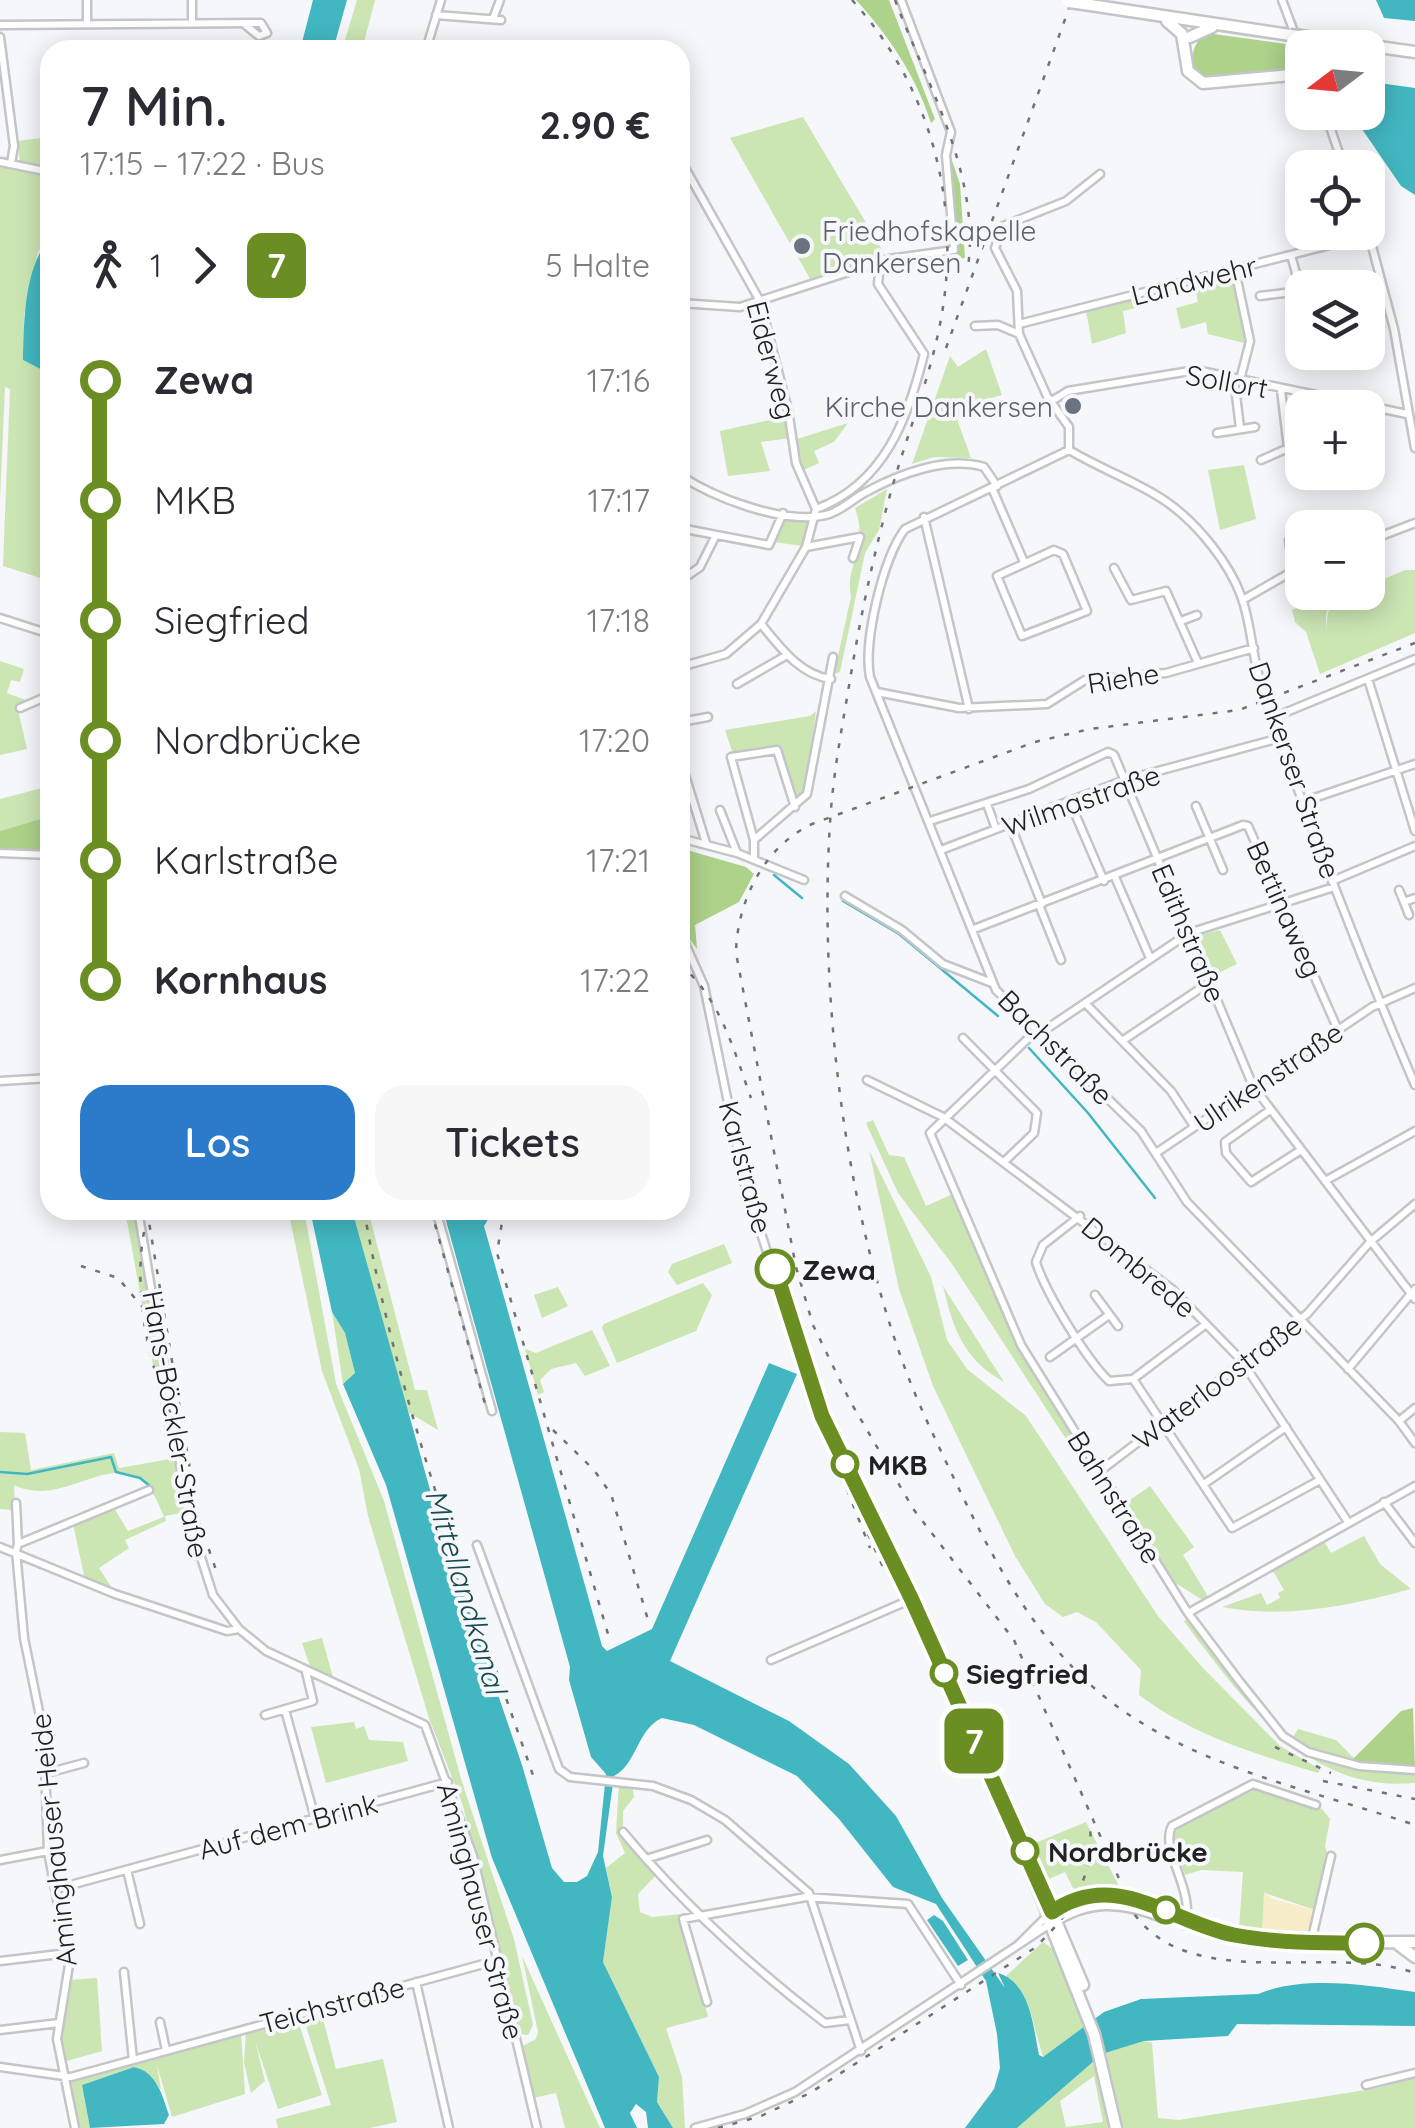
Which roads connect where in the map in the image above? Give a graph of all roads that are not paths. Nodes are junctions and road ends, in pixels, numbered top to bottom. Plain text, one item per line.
1 (87, 0) edge
2 (192, 0) edge
3 (441, 0) edge
4 (500, 0) edge
5 (901, 0) edge
6 (1282, 0) edge
7 (1067, 2) edge
8 (436, 15) junction
9 (1157, 17) junction
10 (1189, 21) junction
11 (87, 23) junction
12 (192, 23) junction
13 (243, 24) dead end
14 (0, 25) edge
15 (1219, 25) junction
16 (1293, 30) edge
17 (0, 37) edge
18 (429, 40) edge
19 (1186, 43) junction
20 (1415, 52) edge
21 (1285, 76) edge
22 (0, 162) edge
23 (11, 163) junction
24 (40, 170) edge
25 (1100, 174) dead end
26 (690, 178) edge
27 (1311, 250) edge
28 (1373, 250) edge
29 (1291, 256) junction
30 (881, 262) junction
31 (858, 270) junction
32 (1235, 270) junction
33 (1296, 270) edge
34 (878, 284) junction
35 (1285, 292) edge
36 (1260, 296) dead end
37 (760, 301) junction
38 (690, 304) edge
39 (1019, 324) junction
40 (975, 326) dead end
41 (1020, 334) junction
42 (1237, 380) junction
43 (1281, 390) junction
44 (1050, 402) junction
45 (1410, 418) edge
46 (1285, 423) edge
47 (1255, 427) dead end
48 (1240, 428) junction
49 (1217, 433) dead end
50 (1415, 448) edge
51 (1285, 449) edge
52 (1069, 450) junction
53 (1262, 460) dead end
54 (690, 480) edge
55 (994, 487) junction
56 (816, 512) junction
57 (783, 513) junction
58 (924, 518) junction
59 (1415, 522) edge
60 (690, 531) edge
61 (1385, 534) edge
62 (715, 537) junction
63 (806, 547) junction
64 (853, 558) dead end
65 (1024, 562) junction
66 (1114, 568) dead end
67 (690, 574) edge
68 (1285, 576) edge
69 (1246, 598) junction
70 (1197, 615) dead end
71 (0, 618) edge
72 (1181, 622) junction
73 (761, 624) junction
74 (40, 631) edge
75 (1254, 648) junction
76 (787, 655) junction
77 (833, 657) dead end
78 (1415, 659) edge
79 (690, 664) edge
80 (1198, 664) junction
81 (831, 679) junction
82 (1368, 679) junction
83 (737, 684) dead end
84 (878, 692) junction
85 (40, 699) edge
86 (20, 708) dead end
87 (969, 709) junction
88 (708, 717) dead end
89 (1272, 718) junction
90 (690, 720) edge
91 (1280, 738) junction
92 (1415, 764) edge
93 (1396, 771) junction
94 (1125, 780) junction
95 (690, 791) edge
96 (1070, 802) junction
97 (1302, 802) junction
98 (988, 804) junction
99 (1196, 806) dead end
100 (794, 808) junction
101 (720, 810) dead end
102 (930, 821) junction
103 (1010, 824) junction
104 (996, 829) junction
105 (1415, 831) edge
106 (1210, 838) junction
107 (690, 840) edge
108 (754, 840) junction
109 (706, 843) junction
110 (1415, 846) edge
111 (941, 850) junction
112 (737, 852) junction
113 (0, 853) edge
114 (40, 855) edge
115 (754, 858) junction
116 (1159, 860) junction
117 (1223, 870) dead end
118 (1115, 876) junction
119 (804, 880) dead end
120 (1104, 880) junction
121 (1333, 884) junction
122 (1400, 890) dead end
123 (845, 896) dead end
124 (1415, 898) edge
125 (1404, 902) junction
126 (1040, 904) junction
127 (1283, 905) junction
128 (1410, 915) dead end
129 (974, 929) junction
130 (1189, 933) junction
131 (690, 954) edge
132 (1150, 958) junction
133 (1061, 960) dead end
134 (1210, 982) junction
135 (992, 983) junction
136 (1415, 988) edge
137 (1380, 1002) junction
138 (1085, 1003) junction
139 (1040, 1030) junction
140 (1338, 1030) junction
141 (963, 1038) dead end
142 (1122, 1041) junction
143 (996, 1068) junction
144 (40, 1079) edge
145 (868, 1080) dead end
146 (0, 1081) edge
147 (1415, 1085) edge
148 (1253, 1086) junction
149 (1270, 1110) junction
150 (943, 1117) junction
151 (1194, 1126) junction
152 (1415, 1131) edge
153 (1301, 1150) junction
154 (1156, 1153) junction
155 (1005, 1161) junction
156 (1325, 1181) junction
157 (1415, 1204) edge
158 (1080, 1216) junction
159 (140, 1220) edge
160 (439, 1220) edge
161 (1370, 1242) junction
162 (1413, 1294) edge
163 (1095, 1296) dead end
164 (1109, 1314) junction
165 (1298, 1320) junction
166 (1206, 1324) junction
167 (1118, 1326) dead end
168 (1076, 1339) junction
169 (1050, 1356) dead end
170 (1242, 1362) junction
171 (1348, 1369) junction
172 (1133, 1379) junction
173 (1415, 1408) edge
174 (492, 1411) dead end
175 (1399, 1421) junction
176 (1162, 1424) junction
177 (1286, 1427) junction
178 (1415, 1443) edge
179 (1100, 1471) junction
180 (1320, 1480) junction
181 (1204, 1484) junction
182 (1415, 1486) edge
183 (149, 1490) dead end
184 (1384, 1502) junction
185 (16, 1504) dead end
186 (1348, 1522) junction
187 (1415, 1543) edge
188 (477, 1545) dead end
189 (0, 1547) edge
190 (17, 1547) junction
191 (912, 1600) junction
192 (1188, 1613) junction
193 (239, 1629) junction
194 (771, 1660) dead end
195 (306, 1672) junction
196 (286, 1710) junction
197 (265, 1715) dead end
198 (84, 1763) dead end
199 (1415, 1770) edge
200 (48, 1773) junction
201 (448, 1782) junction
202 (1316, 1806) dead end
203 (315, 1818) junction
204 (623, 1832) dead end
205 (707, 1840) dead end
206 (48, 1852) junction
207 (1331, 1856) dead end
208 (646, 1859) junction
209 (0, 1860) edge
210 (127, 1870) junction
211 (56, 1889) junction
212 (812, 1897) junction
213 (701, 1915) junction
214 (1051, 1918) junction
215 (1186, 1922) junction
216 (140, 1924) dead end
217 (1311, 1943) junction
218 (1415, 1951) edge
219 (68, 1953) junction
220 (498, 1960) junction
221 (0, 1962) edge
222 (124, 1972) dead end
223 (416, 1982) junction
224 (961, 1985) junction
225 (707, 2002) dead end
226 (850, 2020) junction
227 (160, 2022) dead end
228 (59, 2023) junction
229 (0, 2030) edge
230 (166, 2050) junction
231 (861, 2050) junction
232 (133, 2060) junction
233 (0, 2067) edge
234 (1415, 2073) edge
235 (65, 2078) junction
236 (1366, 2085) dead end
237 (75, 2128) edge
238 (450, 2128) edge
239 (536, 2128) edge
240 (695, 2128) edge
241 (1119, 2128) edge

1 - 11 street
2 - 12 street
3 - 8 street
4 - 8 street
5 - 30 street
6 - 16 street
7 - 9 main road
8 - 18 street
9 - 10 main road
9 - 19 main road
10 - 15 main road
10 - 19 main road
11 - 12 street
11 - 14 street
12 - 13 street
15 - 19 main road
15 - 20 main road
17 - 23 street
19 - 21 main road
22 - 23 street
23 - 24 street
25 - 39 street
26 - 37 street, Eiderweg
27 - 29 street, Landwehr
28 - 45 street
29 - 32 street, Landwehr
29 - 33 street
30 - 31 street
30 - 34 street
31 - 34 street
31 - 37 street
32 - 39 street, Landwehr
32 - 42 street
34 - 56 street
35 - 36 street
37 - 38 street
37 - 56 street, Eiderweg
39 - 41 street
40 - 41 street
41 - 44 street
42 - 43 street, Sollort
42 - 44 street, Sollort
42 - 48 street
43 - 45 street, Sollort
43 - 46 street
44 - 52 street
45 - 50 street
47 - 48 street
48 - 49 street
51 - 53 street
52 - 55 street
52 - 69 street, Dankerser Straße
54 - 57 street
55 - 56 street
55 - 58 street
55 - 65 street
56 - 57 street
56 - 63 street
57 - 62 street
58 - 84 street, Bachstraße
58 - 87 street
59 - 61 street
60 - 62 street
62 - 67 street
63 - 64 street
63 - 73 street
65 - 65 street
66 - 72 street
68 - 69 street
69 - 75 street, Dankerser Straße
70 - 72 street
71 - 74 street
72 - 80 street
73 - 76 street
73 - 79 street
75 - 80 street, Riehe
75 - 89 street, Dankerser Straße
76 - 81 street
76 - 83 street
77 - 81 street
78 - 82 street
80 - 87 street, Riehe
81 - 100 street
82 - 89 street
82 - 93 street
84 - 87 street, Riehe
84 - 102 street, Bachstraße
85 - 86 street
88 - 90 street
89 - 91 street, Dankerser Straße
91 - 94 street, Wilmastraße
91 - 97 street, Dankerser Straße
92 - 93 street
93 - 97 street
93 - 105 street
94 - 96 street, Wilmastraße
94 - 98 street
94 - 116 street, Edithstraße
95 - 109 street
96 - 103 street, Wilmastraße
96 - 120 street
97 - 121 street, Dankerser Straße
98 - 102 street
98 - 104 street
99 - 106 street, Bettinaweg
100 - 108 street
100 - 108 street
101 - 112 street
102 - 111 street, Bachstraße
103 - 104 street, Wilmastraße
103 - 126 street
104 - 111 street, Wilmastraße
106 - 116 street, Bettinaweg
106 - 117 street, Bettinaweg
106 - 127 street, Bettinaweg
107 - 109 street
108 - 115 street
109 - 112 street
110 - 121 street
111 - 129 street, Bachstraße
112 - 115 street
113 - 114 street
115 - 119 street
116 - 118 street, Bettinaweg
116 - 130 street, Edithstraße
118 - 120 street, Bettinaweg
118 - 132 street
120 - 126 street, Bettinaweg
121 - 127 street
121 - 137 street, Dankerser Straße
122 - 125 street
123 - 135 street
124 - 125 street
125 - 128 street
126 - 129 street, Bettinaweg
126 - 133 street
127 - 130 street
127 - 140 street, Bettinaweg
129 - 135 street, Bachstraße
130 - 132 street
130 - 134 street, Edithstraße
131 - 191 street, Karlstraße
132 - 138 street
134 - 142 street
134 - 148 street, Edithstraße
135 - 139 street, Bachstraße
136 - 137 street, Ulrikenstraße
137 - 140 street, Ulrikenstraße
137 - 147 street, Dankerser Straße
138 - 139 street
138 - 142 street
139 - 143 street
139 - 154 street, Bachstraße
140 - 148 street, Ulrikenstraße
141 - 143 street
142 - 151 street
143 - 150 street
143 - 155 street
144 - 146 street
145 - 150 street, Dombrede
148 - 149 street, Edithstraße
148 - 151 street, Ulrikenstraße
149 - 153 street, Edithstraße
149 - 153 street
150 - 155 street, Dombrede
150 - 179 street, Bahnstraße
151 - 154 street, Ulrikenstraße
152 - 156 street
153 - 156 street, Edithstraße
154 - 165 street, Bachstraße
155 - 158 street, Dombrede
156 - 161 street, Edithstraße
157 - 161 street, Waterloostraße
158 - 166 street, Dombrede
158 - 168 street
159 - 193 street, Hans-Böckler-Straße
160 - 174 street
161 - 162 street, Edithstraße
161 - 165 street, Waterloostraße
162 - 171 street
163 - 164 street
164 - 167 street
164 - 168 street
165 - 170 street, Waterloostraße
165 - 171 street, Bachstraße
166 - 170 street, Dombrede
166 - 172 street
168 - 169 street
168 - 172 street
170 - 176 street, Waterloostraße
170 - 177 street, Dombrede
171 - 175 street, Bachstraße
172 - 176 street
173 - 175 street
175 - 178 street, Bachstraße
176 - 179 street, Waterloostraße
176 - 181 street
177 - 180 street, Dombrede
177 - 181 street
179 - 192 street, Bahnstraße
180 - 181 street
180 - 186 street, Dombrede
182 - 184 street
183 - 190 street
184 - 186 street
184 - 187 street
185 - 190 street, Aminghauser Heide
186 - 192 street
188 - 212 street
189 - 190 street, Aminghauser Straße
190 - 193 street, Aminghauser Straße
190 - 200 street, Aminghauser Heide
191 - 194 street
191 - 214 street, Karlstraße
192 - 199 street, Bahnstraße
193 - 195 street, Aminghauser Straße
195 - 196 street
195 - 201 street, Aminghauser Straße
196 - 197 street
196 - 203 street
198 - 200 street
200 - 206 street, Aminghauser Heide
201 - 203 street, Auf dem Brink
201 - 220 street, Aminghauser Straße
202 - 215 street
203 - 210 street, Auf dem Brink
204 - 208 street
205 - 208 street
206 - 209 street
206 - 211 street, Aminghauser Heide
207 - 217 street
208 - 213 street
210 - 211 street, Auf dem Brink
210 - 216 street
211 - 219 street, Aminghauser Heide
212 - 213 street
212 - 224 street
212 - 226 street
213 - 225 street
213 - 226 street
214 - 215 main road
214 - 224 street
214 - 241 main road
215 - 217 main road
217 - 218 main road
219 - 221 street
219 - 228 street, Aminghauser Heide
220 - 223 street, Teichstraße
220 - 239 street, Aminghauser Straße
222 - 232 street
223 - 230 street, Teichstraße
223 - 238 street
224 - 231 street
226 - 231 street
227 - 230 street
228 - 229 street
228 - 235 street, Aminghauser Heide
230 - 232 street, Teichstraße
231 - 240 street
232 - 235 street, Teichstraße
233 - 235 street, Teichstraße
234 - 236 street
235 - 237 street, Aminghauser Heide

